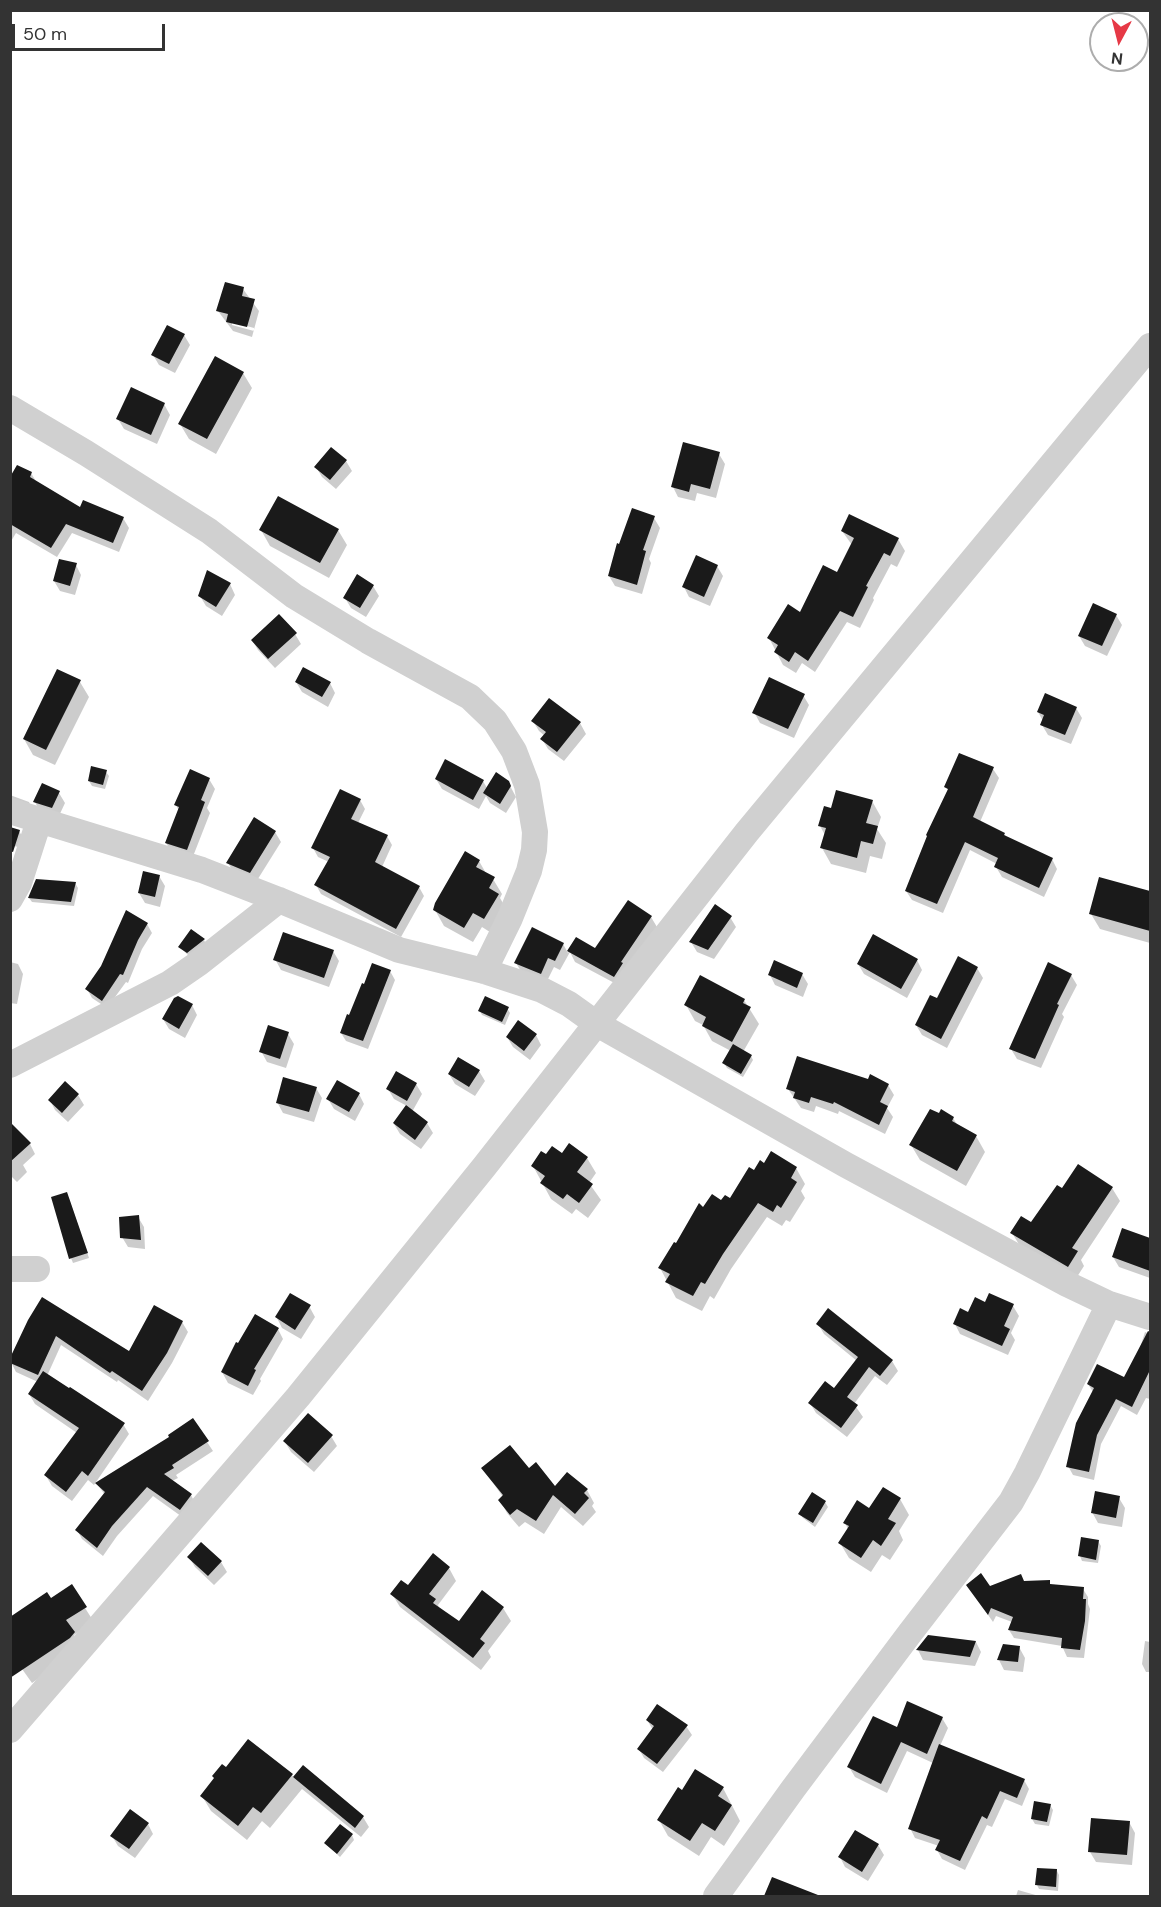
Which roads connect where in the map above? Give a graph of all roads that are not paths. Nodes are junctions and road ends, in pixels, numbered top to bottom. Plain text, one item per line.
1 (1150, 346) edge
2 (10, 408) edge
3 (10, 812) edge
4 (39, 821) junction
5 (10, 899) edge
6 (279, 900) junction
7 (484, 971) junction
8 (597, 1024) junction
9 (10, 1065) edge
10 (10, 1269) edge
11 (37, 1269) dead end
12 (1109, 1304) junction
13 (1150, 1317) edge
14 (10, 1730) edge
15 (716, 1896) edge

1 - 8 street
2 - 7 street
3 - 4 street
4 - 5 street
4 - 6 street
6 - 7 street
6 - 9 street
7 - 8 street
8 - 12 street
8 - 14 street
10 - 11 street
12 - 13 street
12 - 15 street

